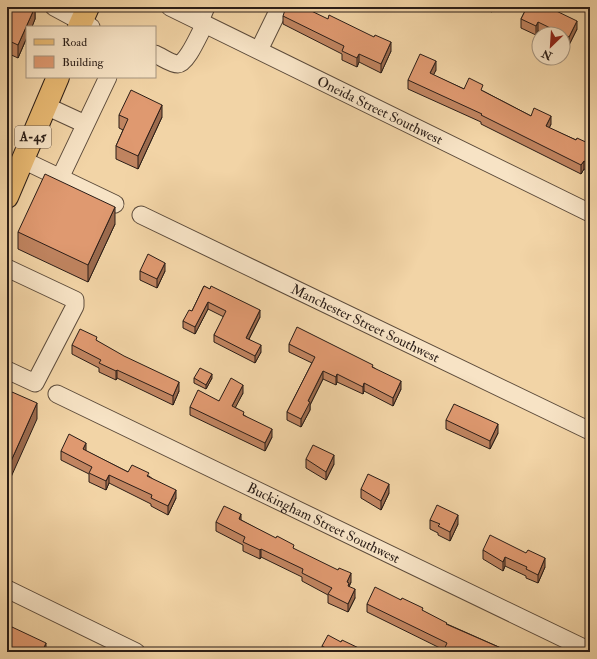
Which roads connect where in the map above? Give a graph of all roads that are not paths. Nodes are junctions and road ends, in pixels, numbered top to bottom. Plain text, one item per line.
1 (54, 7) edge
2 (170, 7) edge
3 (280, 7) edge
4 (204, 17) edge
5 (85, 21) edge
6 (259, 50) junction
7 (156, 54) edge
8 (58, 78) edge
9 (108, 78) edge
10 (46, 106) junction
11 (85, 124) junction
12 (23, 160) junction
13 (60, 178) junction
14 (7, 197) edge
15 (115, 204) dead end
16 (590, 213) edge
17 (141, 215) dead end
18 (7, 268) edge
19 (7, 370) edge
20 (57, 394) dead end
21 (590, 431) edge
22 (7, 589) edge
23 (590, 651) edge
24 (136, 652) edge

1 - 5 street
2 - 4 street, Oneida Street Southwest
3 - 6 street
4 - 6 street, Oneida Street Southwest
4 - 7 street
6 - 16 street, Oneida Street Southwest
8 - 10 main road, A-45
9 - 11 street
10 - 11 street
10 - 12 main road, A-45
11 - 13 street
12 - 13 street
12 - 14 main road, A-45
13 - 15 street
17 - 21 street, Manchester Street Southwest
18 - 19 street
20 - 23 street, Buckingham Street Southwest
22 - 24 street

